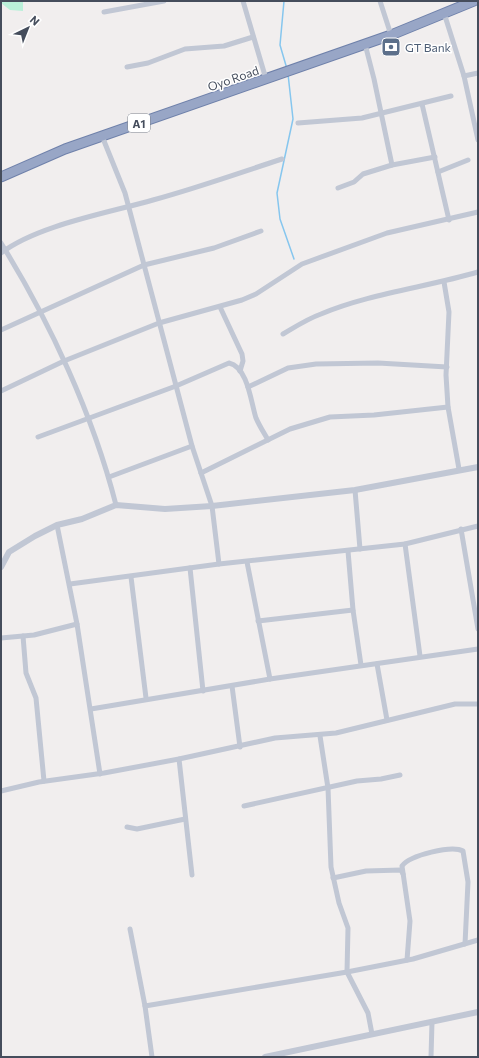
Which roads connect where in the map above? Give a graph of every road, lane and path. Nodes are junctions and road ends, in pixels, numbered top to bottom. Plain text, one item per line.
1 (164, 1) edge
2 (243, 1) edge
3 (380, 1) edge
4 (472, 1) edge
5 (104, 12) dead end
6 (444, 13) junction
7 (391, 35) junction
8 (253, 37) junction
9 (364, 44) junction
10 (127, 68) dead end
11 (478, 73) edge
12 (464, 76) junction
13 (266, 79) junction
14 (450, 96) dead end
15 (422, 104) junction
16 (381, 113) junction
17 (298, 123) dead end
18 (102, 136) junction
19 (478, 140) edge
20 (435, 157) junction
21 (282, 159) dead end
22 (468, 160) dead end
23 (392, 165) junction
24 (438, 172) junction
25 (1, 177) edge
26 (338, 188) dead end
27 (128, 206) junction
28 (478, 212) edge
29 (449, 220) junction
30 (261, 232) dead end
31 (1, 244) edge
32 (3, 252) edge
33 (144, 265) junction
34 (478, 272) edge
35 (444, 282) junction
36 (220, 308) junction
37 (41, 311) junction
38 (160, 323) junction
39 (1, 330) edge
40 (283, 334) dead end
41 (64, 361) junction
42 (447, 367) junction
43 (240, 371) junction
44 (176, 386) junction
45 (248, 387) junction
46 (1, 391) edge
47 (448, 407) junction
48 (86, 418) junction
49 (38, 437) dead end
50 (268, 440) junction
51 (192, 446) junction
52 (478, 467) edge
53 (460, 470) junction
54 (201, 473) junction
55 (109, 477) junction
56 (355, 490) junction
57 (116, 505) junction
58 (212, 506) junction
59 (57, 525) junction
60 (478, 526) edge
61 (460, 529) junction
62 (405, 544) junction
63 (360, 549) junction
64 (348, 551) junction
65 (9, 552) junction
66 (1, 558) edge
67 (247, 562) junction
68 (218, 564) junction
69 (1, 567) edge
70 (190, 568) junction
71 (131, 577) junction
72 (70, 584) junction
73 (353, 610) junction
74 (258, 621) junction
75 (77, 624) junction
76 (478, 629) edge
77 (22, 636) junction
78 (1, 638) edge
79 (478, 649) edge
80 (420, 656) junction
81 (377, 664) junction
82 (361, 665) junction
83 (270, 679) junction
84 (232, 686) junction
85 (203, 691) junction
86 (146, 698) junction
87 (478, 704) edge
88 (91, 709) junction
89 (387, 720) junction
90 (320, 736) junction
91 (240, 747) junction
92 (179, 759) junction
93 (100, 774) junction
94 (400, 775) dead end
95 (44, 781) junction
96 (328, 788) junction
97 (1, 791) edge
98 (244, 806) dead end
99 (185, 819) junction
100 (127, 827) dead end
101 (192, 875) dead end
102 (403, 875) junction
103 (333, 878) junction
104 (130, 929) dead end
105 (478, 940) edge
106 (465, 944) junction
107 (407, 960) junction
108 (347, 972) junction
109 (145, 1006) junction
110 (478, 1012) edge
111 (432, 1022) junction
112 (372, 1034) junction
113 (152, 1057) edge
114 (265, 1057) edge
115 (431, 1057) edge

1 - 5 street
2 - 8 street
3 - 7 street
4 - 6 highway, Oyo Road / A1
6 - 7 highway, Oyo Road / A1
6 - 12 street
7 - 9 highway, Oyo Road / A1
8 - 10 street
8 - 13 street
9 - 13 highway, Oyo Road / A1
9 - 16 street
11 - 12 street
12 - 19 street
13 - 18 highway, Oyo Road / A1
14 - 15 street
15 - 16 street
15 - 20 street
16 - 17 street
16 - 23 street
18 - 25 highway, Oyo Road / A1
18 - 27 street
20 - 23 street
20 - 24 street
21 - 27 street
22 - 24 street
23 - 26 street
24 - 29 street
27 - 32 street
27 - 33 street
28 - 29 street
29 - 36 street
30 - 33 street
31 - 32 street
32 - 37 street
33 - 37 street
33 - 38 street
34 - 35 street
35 - 40 street
35 - 42 street
36 - 38 street
36 - 43 street
37 - 39 street
37 - 41 street
38 - 41 street
38 - 44 street
41 - 46 street
41 - 48 street
42 - 45 street
42 - 47 street
43 - 44 street
43 - 45 street
44 - 48 street
44 - 51 street
45 - 50 street
47 - 50 street
47 - 53 street
48 - 49 street
48 - 55 street
50 - 54 street
51 - 54 street
51 - 55 street
52 - 53 street
53 - 56 street
54 - 58 street
55 - 57 street
56 - 58 street
56 - 63 street
57 - 58 street
57 - 59 street
58 - 68 street
59 - 65 street
59 - 72 street
60 - 61 street
61 - 62 street
61 - 76 street
62 - 63 street
62 - 80 street
63 - 64 street
64 - 67 street
64 - 73 street
65 - 66 street
65 - 69 street
67 - 68 street
67 - 74 street
68 - 70 street
70 - 71 street
70 - 85 street
71 - 72 street
71 - 86 street
72 - 75 street
73 - 74 street
73 - 82 street
74 - 83 street
75 - 77 street
75 - 88 street
77 - 78 street
77 - 95 street
79 - 80 street
80 - 81 street
81 - 82 street
81 - 89 street
82 - 83 street
83 - 84 street
84 - 85 street
84 - 91 street
85 - 86 street
86 - 88 street
87 - 89 street
88 - 93 street
89 - 90 street
90 - 91 street
90 - 96 street
91 - 92 street
92 - 93 street
92 - 99 street
93 - 95 street
94 - 96 street
95 - 97 street
96 - 98 street
96 - 103 street
99 - 100 street
99 - 101 street
102 - 103 street
102 - 106 street
102 - 107 street
103 - 108 street
104 - 109 street
105 - 106 street
106 - 107 street
107 - 108 street
108 - 109 street
108 - 112 street
109 - 113 street
110 - 111 street
111 - 112 street
111 - 115 street
112 - 114 street

